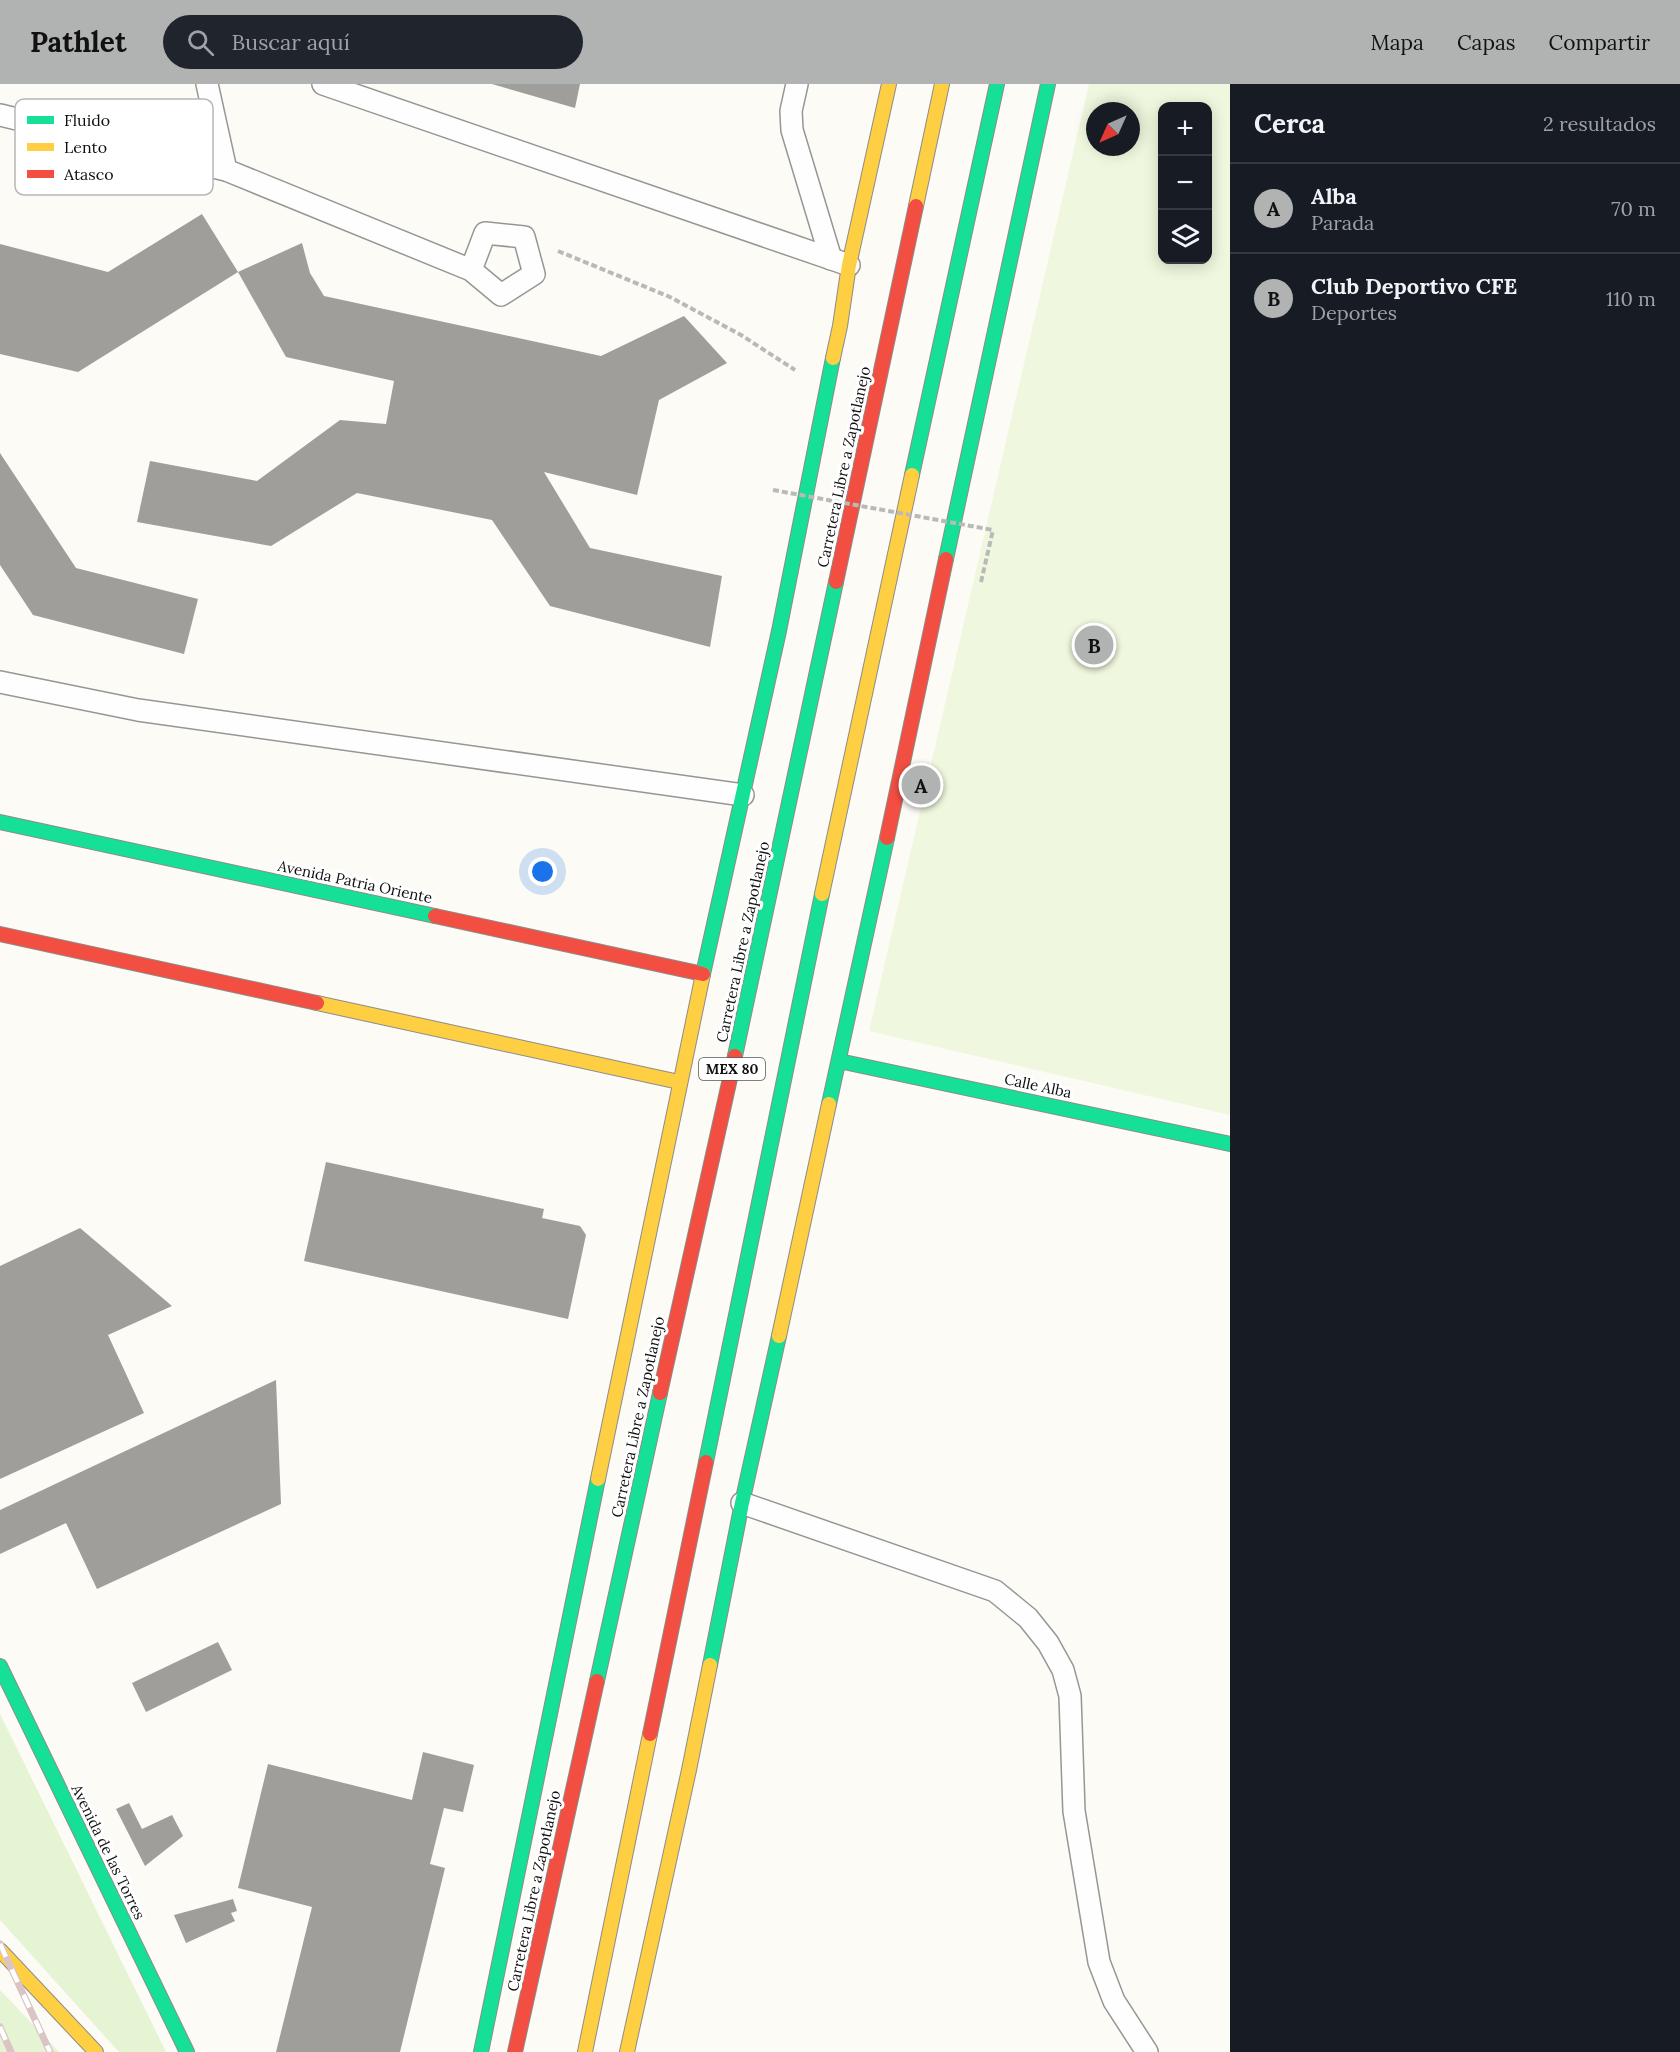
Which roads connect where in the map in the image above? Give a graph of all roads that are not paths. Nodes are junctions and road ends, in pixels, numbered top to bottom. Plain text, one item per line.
1 (207, 84) edge
2 (322, 84) edge
3 (797, 84) edge
4 (889, 84) edge
5 (942, 84) edge
6 (997, 84) edge
7 (1048, 84) edge
8 (210, 99) edge
9 (213, 111) edge
10 (0, 115) edge
11 (15, 119) edge
12 (213, 167) edge
13 (226, 170) junction
14 (840, 262) junction
15 (471, 270) junction
16 (0, 682) edge
17 (743, 795) junction
18 (0, 822) edge
19 (0, 934) edge
20 (703, 974) junction
21 (839, 1061) junction
22 (679, 1082) junction
23 (1230, 1144) edge
24 (742, 1503) junction
25 (0, 1666) edge
26 (0, 1950) edge
27 (96, 2052) edge
28 (187, 2052) edge
29 (481, 2052) edge
30 (515, 2052) edge
31 (585, 2052) edge
32 (627, 2052) edge
33 (1147, 2052) edge

1 - 8 lane
2 - 14 lane
3 - 14 lane
4 - 14 main road, Carretera Libre a Zapotlanejo
5 - 30 main road, Carretera Libre a Zapotlanejo / MEX 80
6 - 31 main road, MEX 80
7 - 21 main road
9 - 13 lane
10 - 11 lane
12 - 13 lane
13 - 15 lane
14 - 17 main road, Carretera Libre a Zapotlanejo
15 - 15 lane
16 - 17 lane
17 - 20 main road, Carretera Libre a Zapotlanejo
18 - 20 main road, Avenida Patria Oriente
19 - 22 main road
20 - 22 main road, Carretera Libre a Zapotlanejo
21 - 23 main road, Calle Alba
21 - 24 main road
22 - 29 main road, Carretera Libre a Zapotlanejo
24 - 32 main road
24 - 33 lane
25 - 28 main road, Avenida de las Torres
26 - 27 main road

